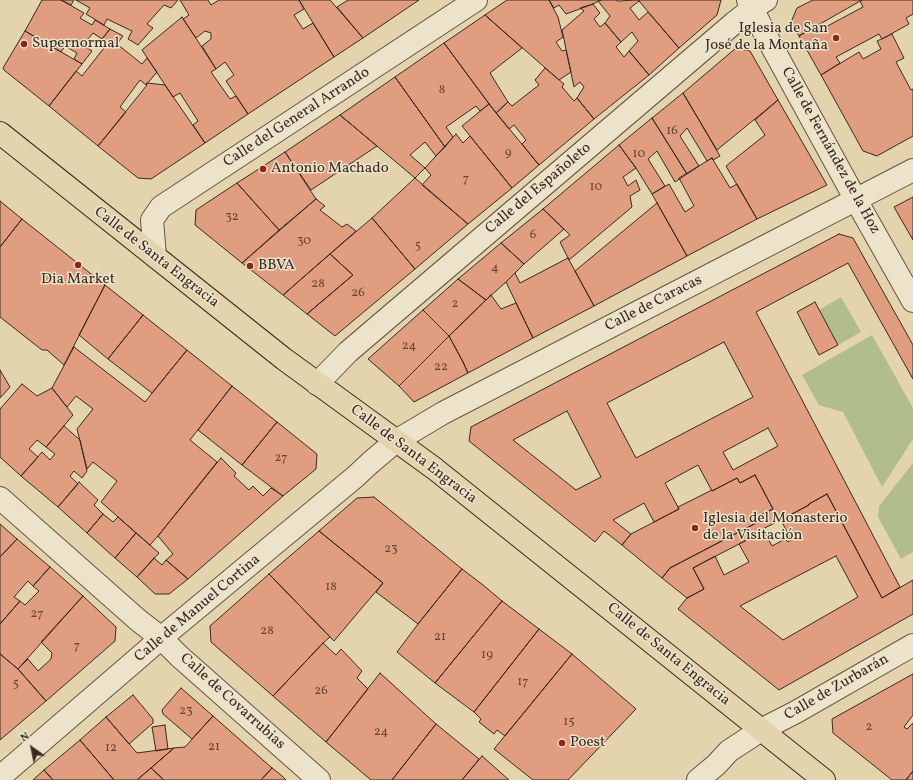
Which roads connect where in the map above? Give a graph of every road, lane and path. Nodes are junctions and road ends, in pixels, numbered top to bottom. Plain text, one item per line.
1 (476, 0) edge
2 (756, 3) edge
3 (0, 133) edge
4 (913, 170) edge
5 (856, 200) junction
6 (155, 256) junction
7 (913, 301) edge
8 (317, 384) junction
9 (396, 441) junction
10 (0, 498) edge
11 (161, 638) junction
12 (913, 645) edge
13 (761, 730) junction
14 (0, 777) edge
15 (319, 780) edge
16 (698, 780) edge
17 (824, 780) edge

1 - 6 street, Calle del General Arrando
2 - 5 street, Calle de Fernández de la Hoz
2 - 8 street, Calle del Españoleto
3 - 6 main road, Calle de Santa Engracia
4 - 5 street, Calle de Caracas
5 - 7 street, Calle de Fernández de la Hoz
5 - 9 street, Calle de Caracas
6 - 8 main road, Calle de Santa Engracia
8 - 9 main road, Calle de Santa Engracia
9 - 11 street, Calle de Manuel Cortina
9 - 13 main road, Calle de Santa Engracia
10 - 11 street, Calle de Covarrubias
11 - 14 street, Calle de Manuel Cortina
11 - 15 street, Calle de Covarrubias
12 - 13 street, Calle de Zurbarán
13 - 16 street, Calle de Zurbarán
13 - 17 main road, Calle de Santa Engracia

